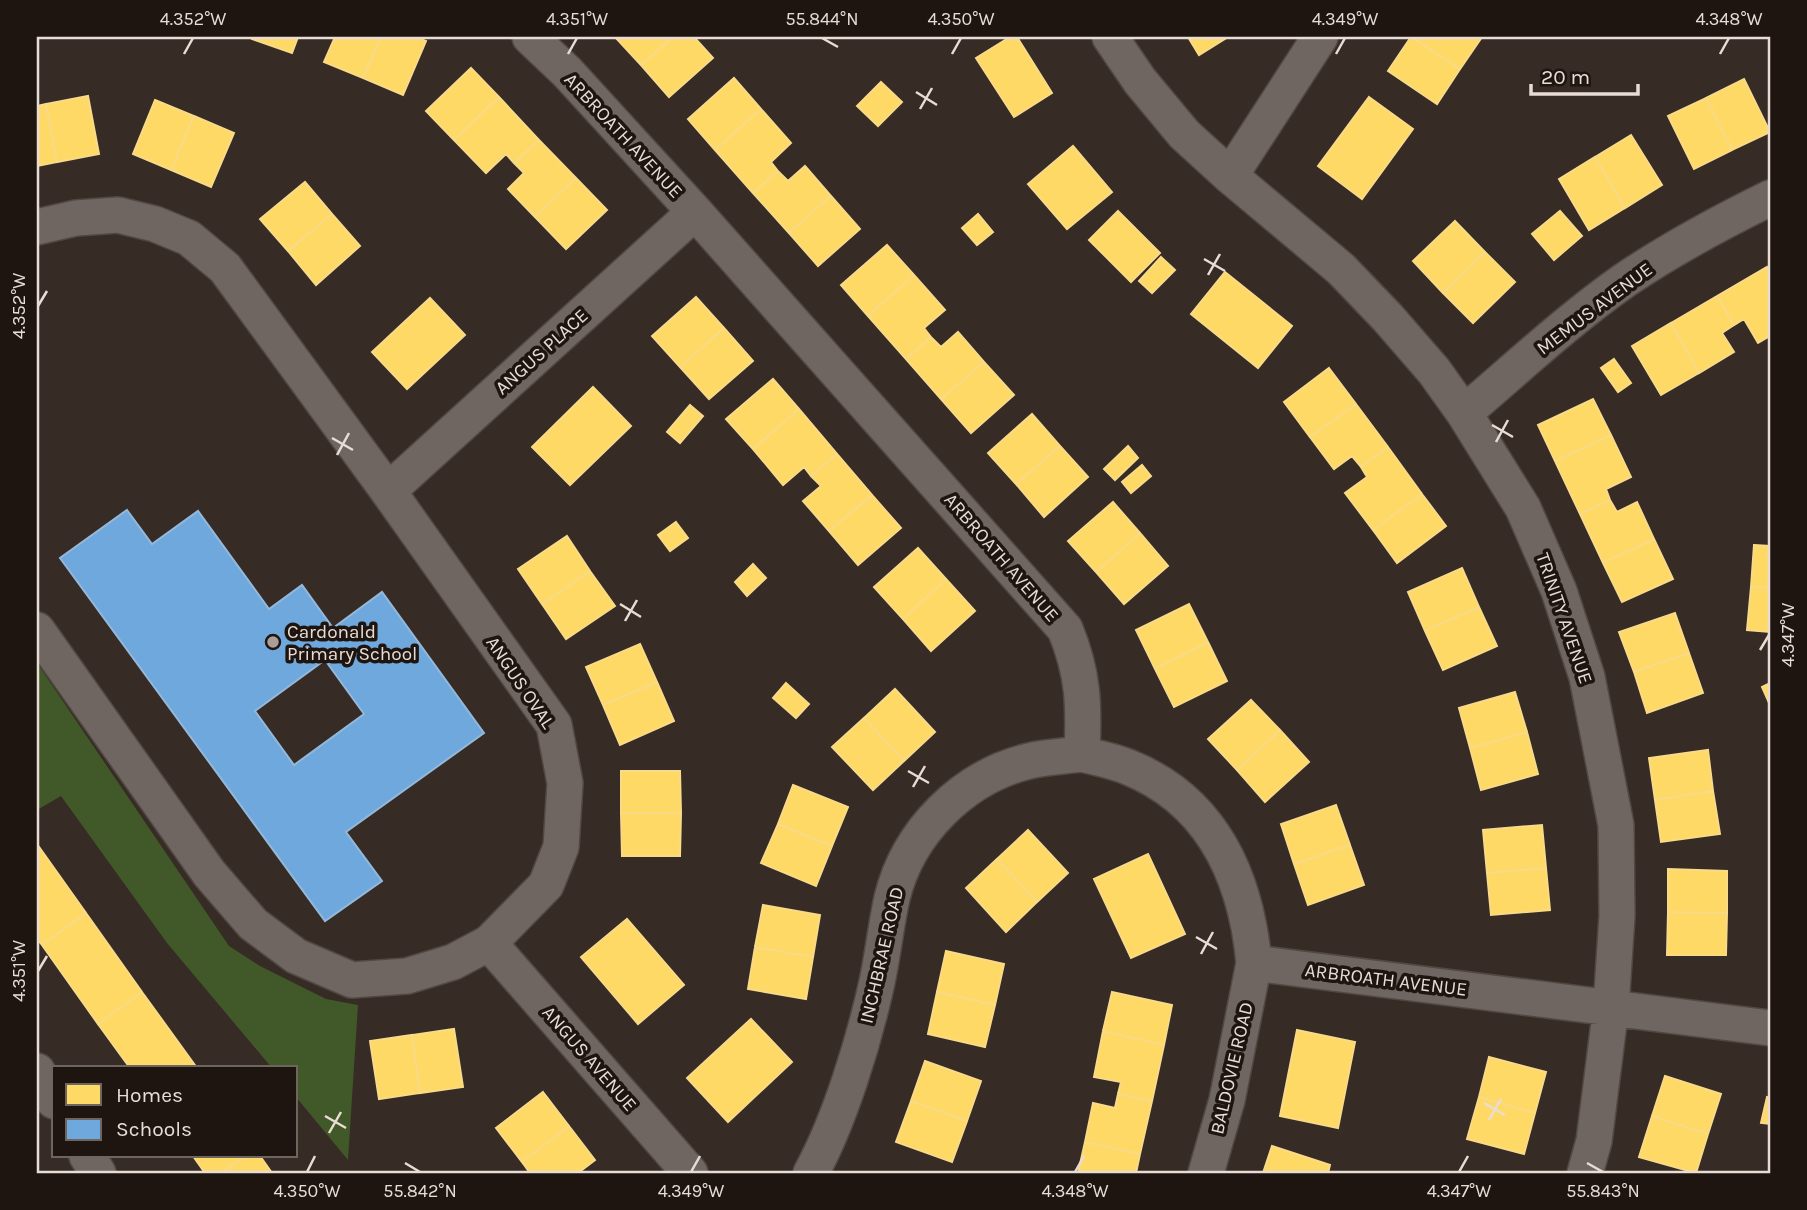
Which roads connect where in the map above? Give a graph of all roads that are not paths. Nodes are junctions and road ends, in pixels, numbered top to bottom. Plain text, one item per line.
1 (530, 37) edge
2 (1110, 37) edge
3 (1320, 37) edge
4 (1230, 176) junction
5 (1770, 198) edge
6 (695, 212) junction
7 (37, 227) edge
8 (1464, 413) junction
9 (388, 491) junction
10 (37, 630) edge
11 (1082, 754) junction
12 (489, 943) junction
13 (1254, 963) junction
14 (1611, 1007) junction
15 (1770, 1028) edge
16 (37, 1072) edge
17 (52, 1098) edge
18 (88, 1158) edge
19 (98, 1173) edge
20 (690, 1173) edge
21 (811, 1173) edge
22 (1206, 1173) edge
23 (1585, 1173) edge

1 - 6 street, ARBROATH AVENUE
2 - 4 street, TRINITY AVENUE
3 - 4 street
4 - 8 street, TRINITY AVENUE
5 - 8 street, MEMUS AVENUE
6 - 9 street, ANGUS PLACE
6 - 11 street, ARBROATH AVENUE
7 - 9 street, ANGUS OVAL
8 - 14 street, TRINITY AVENUE
9 - 12 street, ANGUS OVAL
10 - 12 street, ANGUS OVAL
11 - 13 street
11 - 21 street, INCHBRAE ROAD
12 - 20 street, ANGUS AVENUE
13 - 14 street, ARBROATH AVENUE
13 - 22 street, BALDOVIE ROAD
14 - 15 street, ARBROATH AVENUE
14 - 23 street, TRINITY AVENUE
16 - 17 street
18 - 19 street

